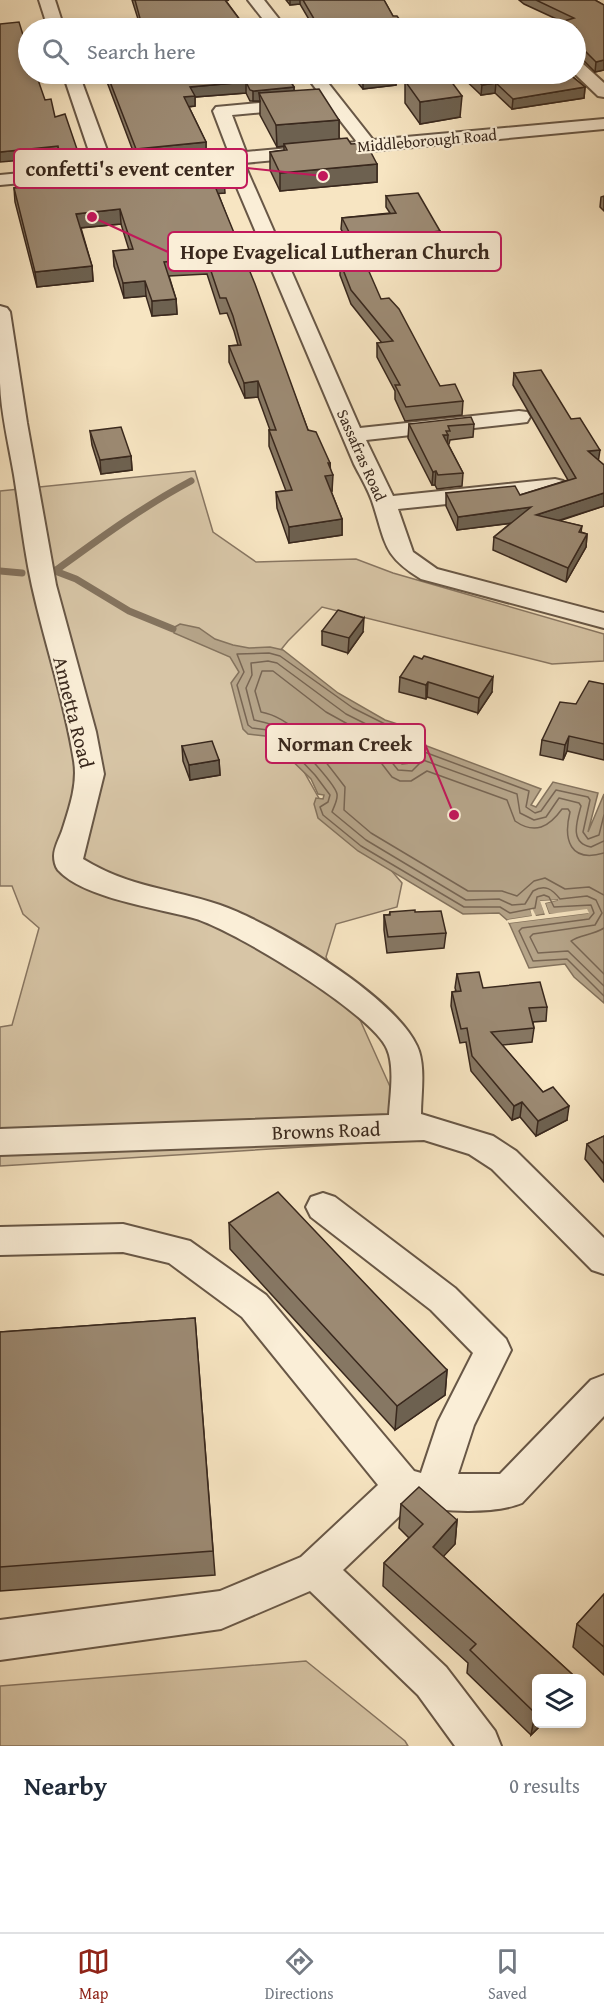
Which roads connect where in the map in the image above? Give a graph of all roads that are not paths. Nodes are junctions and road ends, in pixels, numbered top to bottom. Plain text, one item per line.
1 (47, 0) edge
2 (256, 0) edge
3 (53, 18) edge
4 (270, 18) edge
5 (586, 75) edge
6 (75, 84) edge
7 (321, 84) edge
8 (604, 92) edge
9 (334, 101) junction
10 (604, 124) edge
11 (369, 146) junction
12 (237, 158) junction
13 (105, 171) junction
14 (0, 180) edge
15 (0, 312) edge
16 (519, 417) dead end
17 (353, 435) junction
18 (555, 486) edge
19 (385, 504) junction
20 (604, 621) edge
21 (405, 1126) junction
22 (0, 1142) edge
23 (323, 1207) dead end
24 (0, 1241) edge
25 (604, 1260) edge
26 (604, 1391) edge
27 (418, 1490) junction
28 (315, 1570) junction
29 (0, 1640) edge
30 (480, 1746) edge

1 - 3 street
2 - 4 street
5 - 8 street
6 - 13 street
7 - 9 street
9 - 11 street
9 - 12 street, Sassafras Road
10 - 11 street, Middleborough Road
11 - 12 street, Middleborough Road
12 - 13 street, Middleborough Road
12 - 17 street, Sassafras Road
13 - 14 street, Middleborough Road
15 - 21 street, Annetta Road
16 - 17 street
17 - 19 street, Sassafras Road
18 - 19 street
19 - 20 street, Sassafras Road
21 - 22 street, Browns Road
21 - 25 street, Browns Road
23 - 27 street
24 - 27 street
26 - 27 street
27 - 28 street
28 - 29 street
28 - 30 street

